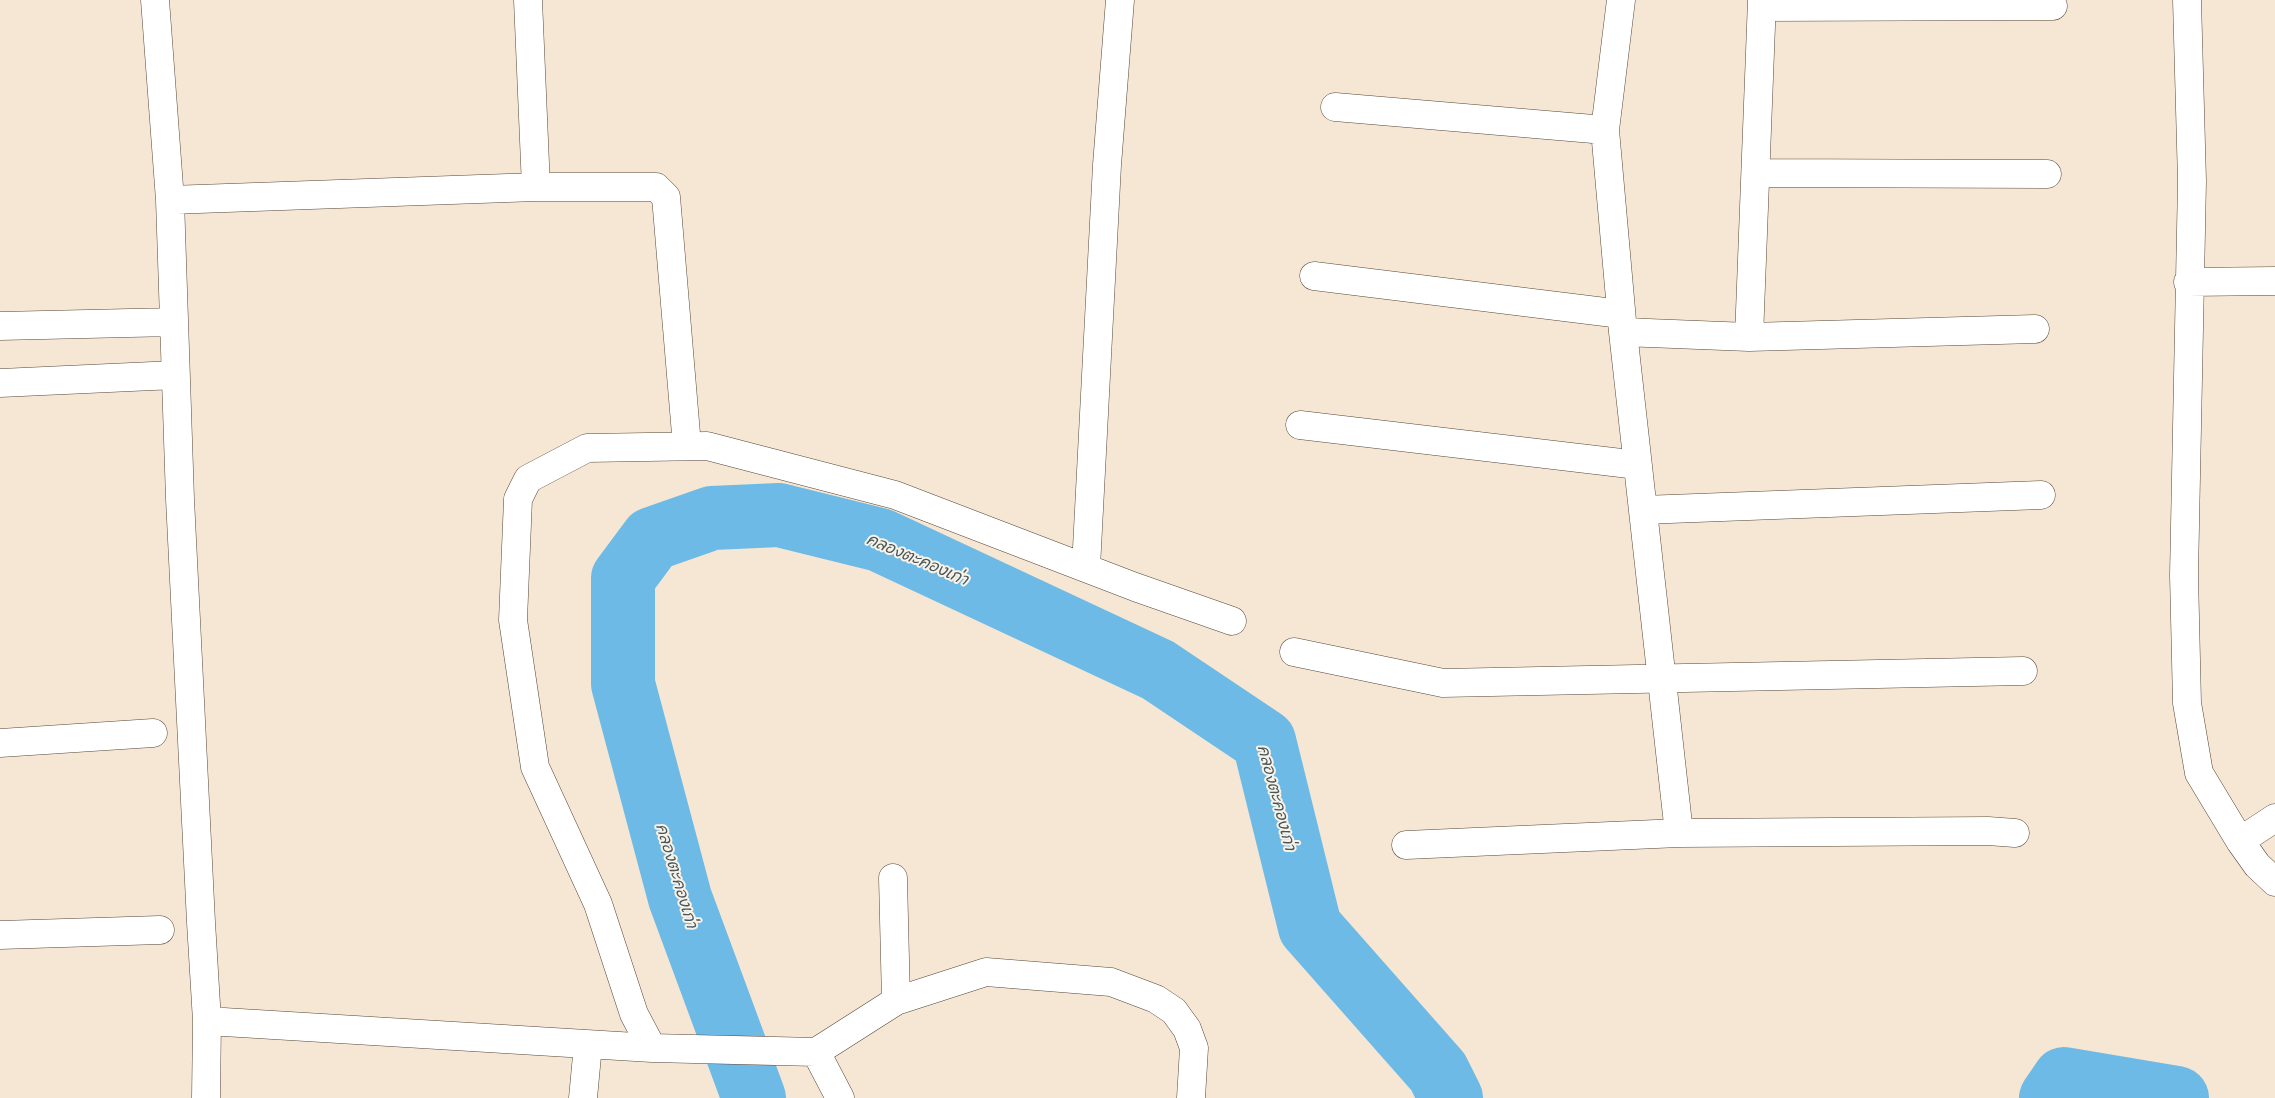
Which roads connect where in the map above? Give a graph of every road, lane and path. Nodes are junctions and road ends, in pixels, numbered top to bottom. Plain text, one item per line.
1 (155, 0) edge
2 (528, 0) edge
3 (1120, 0) edge
4 (1621, 0) edge
5 (2187, 0) edge
6 (1762, 4) edge
7 (2053, 6) dead end
8 (1335, 107) dead end
9 (1606, 130) junction
10 (1756, 173) junction
11 (2047, 174) dead end
12 (536, 187) junction
13 (170, 200) junction
14 (1314, 276) dead end
15 (2275, 281) edge
16 (2188, 282) junction
17 (173, 322) junction
18 (1622, 323) junction
19 (0, 326) edge
20 (2035, 329) dead end
21 (1750, 337) junction
22 (175, 375) junction
23 (0, 384) edge
24 (1300, 425) dead end
25 (687, 446) junction
26 (1638, 465) junction
27 (2041, 495) dead end
28 (1643, 510) junction
29 (1086, 568) junction
30 (1232, 621) dead end
31 (1294, 652) dead end
32 (2023, 671) dead end
33 (1662, 679) junction
34 (153, 733) dead end
35 (0, 743) edge
36 (2275, 818) edge
37 (1679, 833) junction
38 (2015, 833) dead end
39 (2240, 841) junction
40 (1406, 845) dead end
41 (893, 878) dead end
42 (2275, 882) edge
43 (160, 930) dead end
44 (0, 934) edge
45 (896, 1001) junction
46 (207, 1021) junction
47 (588, 1045) junction
48 (652, 1048) junction
49 (804, 1052) junction
50 (206, 1098) edge
51 (583, 1098) edge
52 (840, 1098) edge
53 (1191, 1098) edge

1 - 13 street
2 - 12 street
3 - 29 street
4 - 9 street
5 - 16 street
6 - 7 street
6 - 10 street
8 - 9 street
9 - 18 street
10 - 11 street
10 - 21 street
12 - 13 street
12 - 25 street
13 - 17 street
14 - 18 street
15 - 16 street
16 - 39 street
17 - 19 street
17 - 22 street
18 - 21 street
18 - 26 street
20 - 21 street
22 - 23 street
22 - 46 street
24 - 26 street
25 - 29 street
25 - 48 street
26 - 28 street
27 - 28 street
28 - 33 street
29 - 30 street
31 - 33 street
32 - 33 street
33 - 37 street
34 - 35 street
36 - 39 street
37 - 38 street
37 - 40 street
39 - 42 street
41 - 45 street
43 - 44 street
45 - 49 street
45 - 53 street
46 - 47 street
46 - 50 street
47 - 48 street
47 - 51 street
48 - 49 street
49 - 52 street

